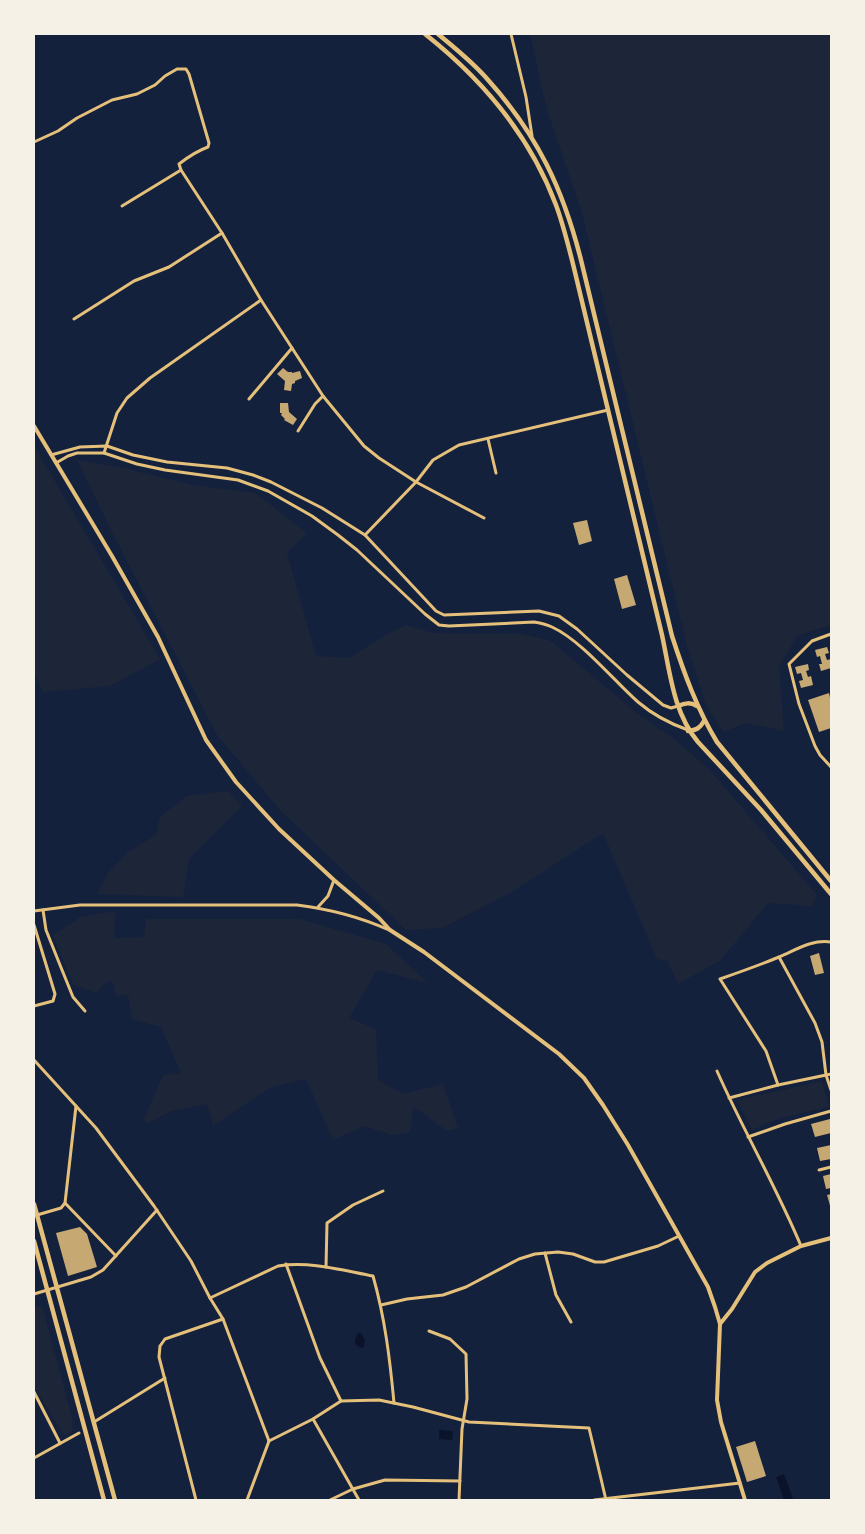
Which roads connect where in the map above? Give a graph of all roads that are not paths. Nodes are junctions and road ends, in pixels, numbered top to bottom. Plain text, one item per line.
1 (425, 34) edge
2 (438, 34) edge
3 (511, 34) edge
4 (532, 136) junction
5 (34, 142) edge
6 (181, 170) junction
7 (122, 206) dead end
8 (222, 233) junction
9 (261, 300) junction
10 (74, 319) dead end
11 (292, 348) junction
12 (323, 396) junction
13 (249, 399) dead end
14 (608, 410) junction
15 (34, 426) edge
16 (298, 431) dead end
17 (488, 439) junction
18 (107, 446) junction
19 (104, 453) junction
20 (51, 455) junction
21 (56, 463) junction
22 (496, 473) dead end
23 (416, 482) junction
24 (484, 518) dead end
25 (365, 535) junction
26 (831, 634) edge
27 (678, 706) junction
28 (697, 706) junction
29 (704, 721) junction
30 (688, 730) junction
31 (831, 767) edge
32 (334, 880) junction
33 (831, 881) edge
34 (831, 894) edge
35 (318, 907) junction
36 (43, 910) junction
37 (34, 911) edge
38 (34, 925) edge
39 (390, 930) junction
40 (831, 942) edge
41 (779, 957) junction
42 (34, 1006) edge
43 (85, 1011) dead end
44 (34, 1060) edge
45 (717, 1071) dead end
46 (831, 1074) edge
47 (826, 1075) junction
48 (778, 1085) junction
49 (831, 1090) edge
50 (729, 1098) junction
51 (76, 1106) junction
52 (831, 1111) edge
53 (748, 1137) junction
54 (831, 1168) edge
55 (819, 1170) dead end
56 (383, 1191) dead end
57 (34, 1204) edge
58 (65, 1204) junction
59 (157, 1210) junction
60 (37, 1215) junction
61 (680, 1236) junction
62 (831, 1238) edge
63 (34, 1241) edge
64 (801, 1246) junction
65 (545, 1253) junction
66 (116, 1256) junction
67 (286, 1264) junction
68 (326, 1267) junction
69 (57, 1287) junction
70 (47, 1291) junction
71 (34, 1294) edge
72 (210, 1298) junction
73 (381, 1305) junction
74 (223, 1319) junction
75 (571, 1322) dead end
76 (720, 1324) junction
77 (430, 1331) dead end
78 (165, 1378) junction
79 (34, 1392) edge
80 (341, 1401) junction
81 (394, 1403) junction
82 (313, 1419) junction
83 (464, 1420) junction
84 (94, 1422) junction
85 (79, 1433) dead end
86 (269, 1441) junction
87 (60, 1443) junction
88 (34, 1458) edge
89 (460, 1481) junction
90 (740, 1483) junction
91 (353, 1489) junction
92 (606, 1499) edge
93 (104, 1500) edge
94 (115, 1500) edge
95 (196, 1500) edge
96 (247, 1500) edge
97 (330, 1500) edge
98 (358, 1500) edge
99 (459, 1500) edge
100 (594, 1500) edge
101 (745, 1500) edge

1 - 14 main road
2 - 4 main road
3 - 4 street
4 - 28 main road
5 - 6 street
6 - 7 street
6 - 8 street
8 - 9 street
8 - 10 street
9 - 11 street
9 - 18 street
11 - 12 street
11 - 13 street
12 - 16 street
12 - 23 street
14 - 17 street
14 - 27 main road
15 - 20 street
17 - 22 street
17 - 23 street
18 - 19 street
18 - 20 street
18 - 25 street
19 - 21 street
19 - 30 street
20 - 21 street
21 - 32 street
23 - 24 street
23 - 25 street
25 - 27 street
26 - 31 street
27 - 28 main road
27 - 30 main road
28 - 29 main road
29 - 30 main road
29 - 33 main road
30 - 34 main road
32 - 35 street
32 - 39 street
35 - 36 street
35 - 39 street
36 - 37 street
36 - 43 street
38 - 42 street
39 - 61 street
40 - 41 street
41 - 47 street
41 - 48 street
44 - 51 street
45 - 50 street
46 - 47 street
47 - 48 street
47 - 49 street
48 - 50 street
50 - 53 street
51 - 58 street
51 - 59 street
52 - 53 street
53 - 64 street
54 - 55 street
56 - 68 street
57 - 60 main road
58 - 60 street
58 - 66 street
59 - 66 street
59 - 72 street
60 - 69 main road
61 - 65 street
61 - 76 street
62 - 64 street
63 - 70 main road
64 - 76 street
65 - 73 street
65 - 75 street
66 - 69 street
67 - 68 street
67 - 72 street
67 - 80 street
68 - 73 street
69 - 70 street
69 - 84 main road
70 - 71 street
70 - 93 main road
72 - 74 street
73 - 81 street
74 - 78 street
74 - 86 street
76 - 90 street
77 - 83 street
78 - 84 street
78 - 95 street
79 - 87 street
80 - 81 street
80 - 82 street
81 - 83 street
82 - 86 street
82 - 91 street
83 - 89 street
83 - 92 street
84 - 94 main road
85 - 87 street
86 - 96 street
87 - 88 street
89 - 91 street
89 - 99 street
90 - 92 street
90 - 101 street
91 - 97 street
91 - 98 street
92 - 100 street

